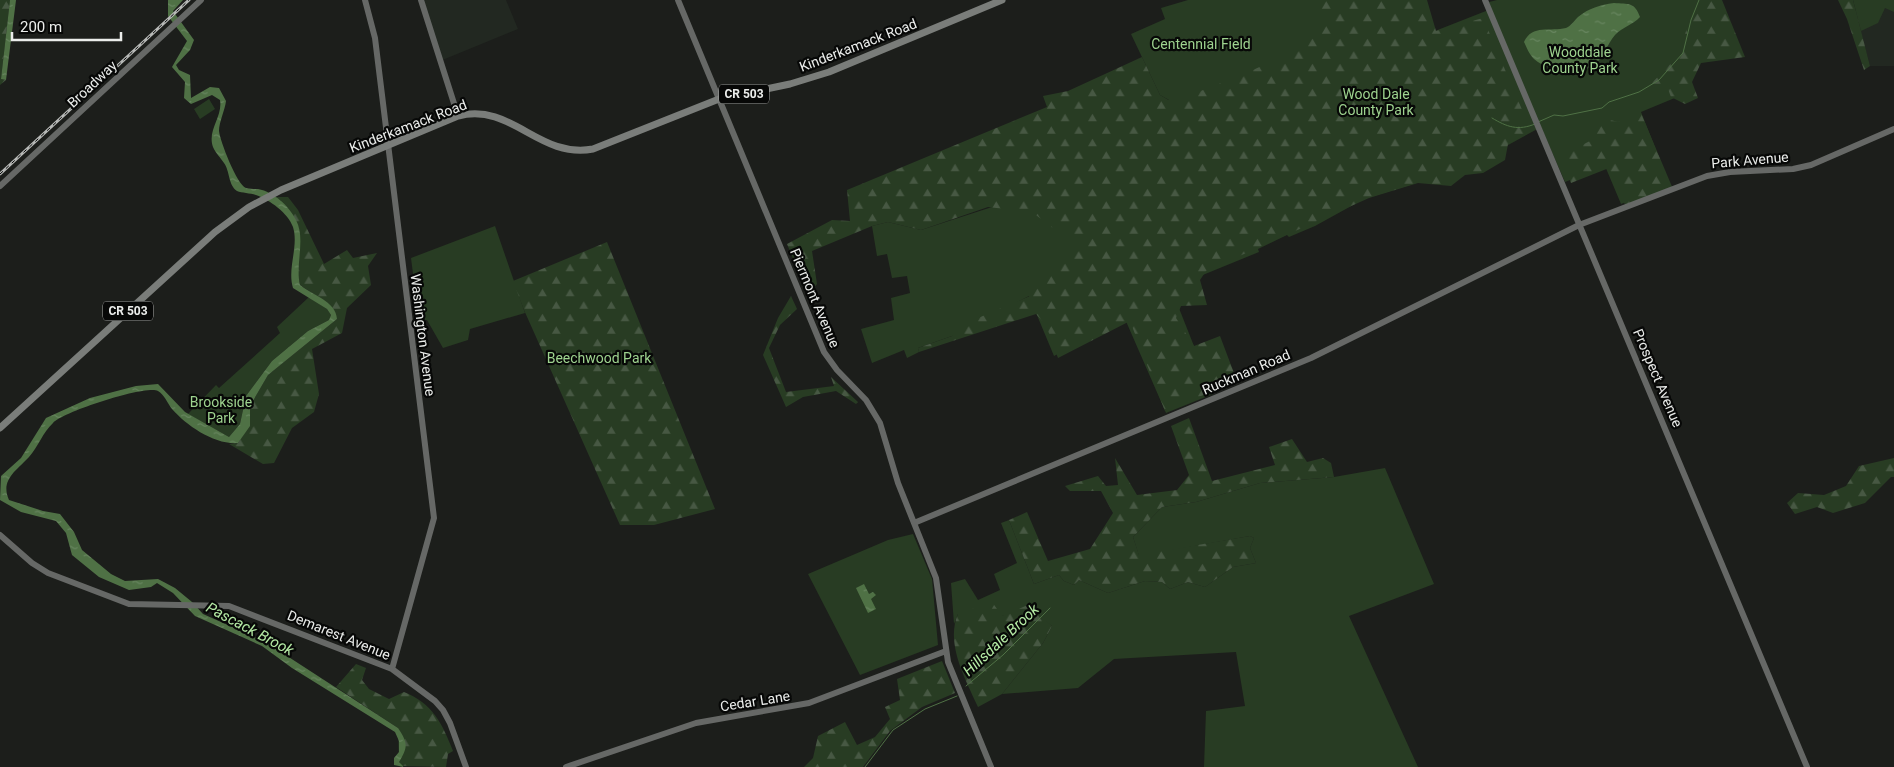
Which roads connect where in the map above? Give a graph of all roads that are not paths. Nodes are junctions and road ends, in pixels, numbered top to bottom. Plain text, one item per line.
1 (201, 0) edge
2 (365, 0) edge
3 (421, 0) edge
4 (678, 0) edge
5 (1002, 0) edge
6 (1485, 0) edge
7 (719, 99) junction
8 (458, 116) junction
9 (1894, 129) edge
10 (387, 146) junction
11 (0, 186) edge
12 (1579, 225) junction
13 (0, 428) edge
14 (914, 523) junction
15 (0, 535) edge
16 (946, 651) junction
17 (392, 669) junction
18 (466, 767) edge
19 (566, 767) edge
20 (990, 767) edge
21 (1807, 767) edge

1 - 11 street, Broadway
2 - 10 street, Washington Avenue
3 - 8 street
4 - 7 street, Piermont Avenue
5 - 7 main road, Kinderkamack Road / CR 503
6 - 12 street, Prospect Avenue
7 - 8 main road, Kinderkamack Road / CR 503
7 - 14 street, Piermont Avenue
8 - 10 main road, Kinderkamack Road / CR 503
9 - 12 street, Park Avenue
10 - 13 main road, Kinderkamack Road / CR 503
10 - 17 street, Washington Avenue
12 - 14 street, Ruckman Road
12 - 21 street, Prospect Avenue
14 - 16 street, Piermont Avenue
15 - 17 street, Demarest Avenue
16 - 19 street, Cedar Lane
16 - 20 street, Piermont Avenue
17 - 18 street, Demarest Avenue

